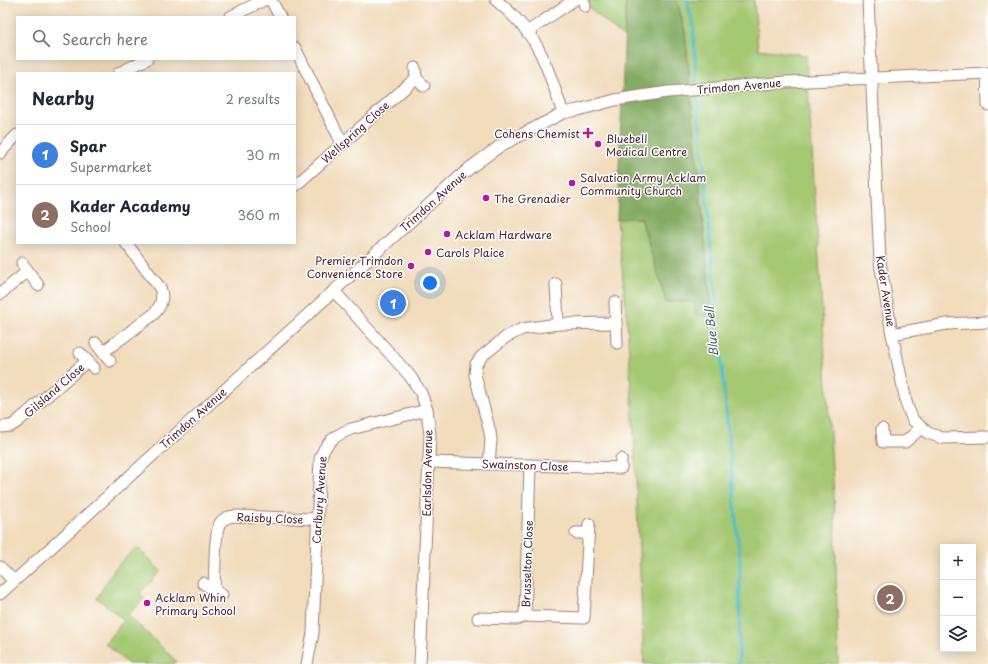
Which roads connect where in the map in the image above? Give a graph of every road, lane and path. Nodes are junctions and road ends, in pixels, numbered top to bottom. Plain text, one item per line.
1 (264, 0) edge
2 (271, 0) edge
3 (496, 0) edge
4 (574, 0) edge
5 (868, 0) edge
6 (232, 16) edge
7 (279, 16) edge
8 (527, 32) junction
9 (296, 50) edge
10 (145, 60) edge
11 (121, 72) edge
12 (987, 73) edge
13 (418, 77) dead end
14 (872, 79) junction
15 (988, 105) edge
16 (563, 112) junction
17 (16, 137) edge
18 (342, 143) junction
19 (0, 154) edge
20 (296, 185) edge
21 (127, 244) edge
22 (556, 284) dead end
23 (38, 285) dead end
24 (334, 291) junction
25 (0, 294) edge
26 (615, 302) dead end
27 (988, 322) edge
28 (616, 323) junction
29 (558, 324) junction
30 (892, 334) junction
31 (617, 343) dead end
32 (103, 352) dead end
33 (87, 361) dead end
34 (427, 410) junction
35 (0, 427) edge
36 (922, 428) junction
37 (882, 429) dead end
38 (988, 437) edge
39 (428, 462) junction
40 (489, 463) junction
41 (530, 465) junction
42 (621, 468) dead end
43 (317, 519) junction
44 (576, 533) dead end
45 (0, 567) edge
46 (14, 581) junction
47 (203, 583) dead end
48 (0, 594) edge
49 (525, 616) junction
50 (478, 618) dead end
51 (308, 664) edge
52 (420, 664) edge

1 - 6 street
2 - 7 street
3 - 8 street
4 - 8 street
5 - 14 street, Kader Avenue
8 - 16 street
9 - 18 street
10 - 11 street
12 - 14 street, Trimdon Avenue
12 - 15 street
13 - 18 street, Wellspring Close
14 - 16 street, Trimdon Avenue
14 - 30 street, Kader Avenue
16 - 24 street, Trimdon Avenue
17 - 19 street
18 - 20 street, Wellspring Close
21 - 32 street
22 - 29 street
23 - 25 street
24 - 34 street, Earlsdon Avenue
24 - 46 street, Trimdon Avenue
26 - 28 street
27 - 30 street
28 - 29 street
28 - 31 street
29 - 40 street
30 - 36 street, Kader Avenue
33 - 35 street, Gilsland Close
34 - 39 street, Earlsdon Avenue
34 - 43 street, Carlbury Avenue
36 - 37 street
36 - 38 street, Kader Avenue
39 - 40 street, Swainston Close
39 - 52 street, Earlsdon Avenue
40 - 41 street, Swainston Close
41 - 42 street, Swainston Close
41 - 49 street, Brusselton Close
43 - 47 street, Raisby Close
43 - 51 street, Carlbury Avenue
44 - 49 street, Brusselton Close
45 - 46 street
46 - 48 street, Trimdon Avenue
49 - 50 street

